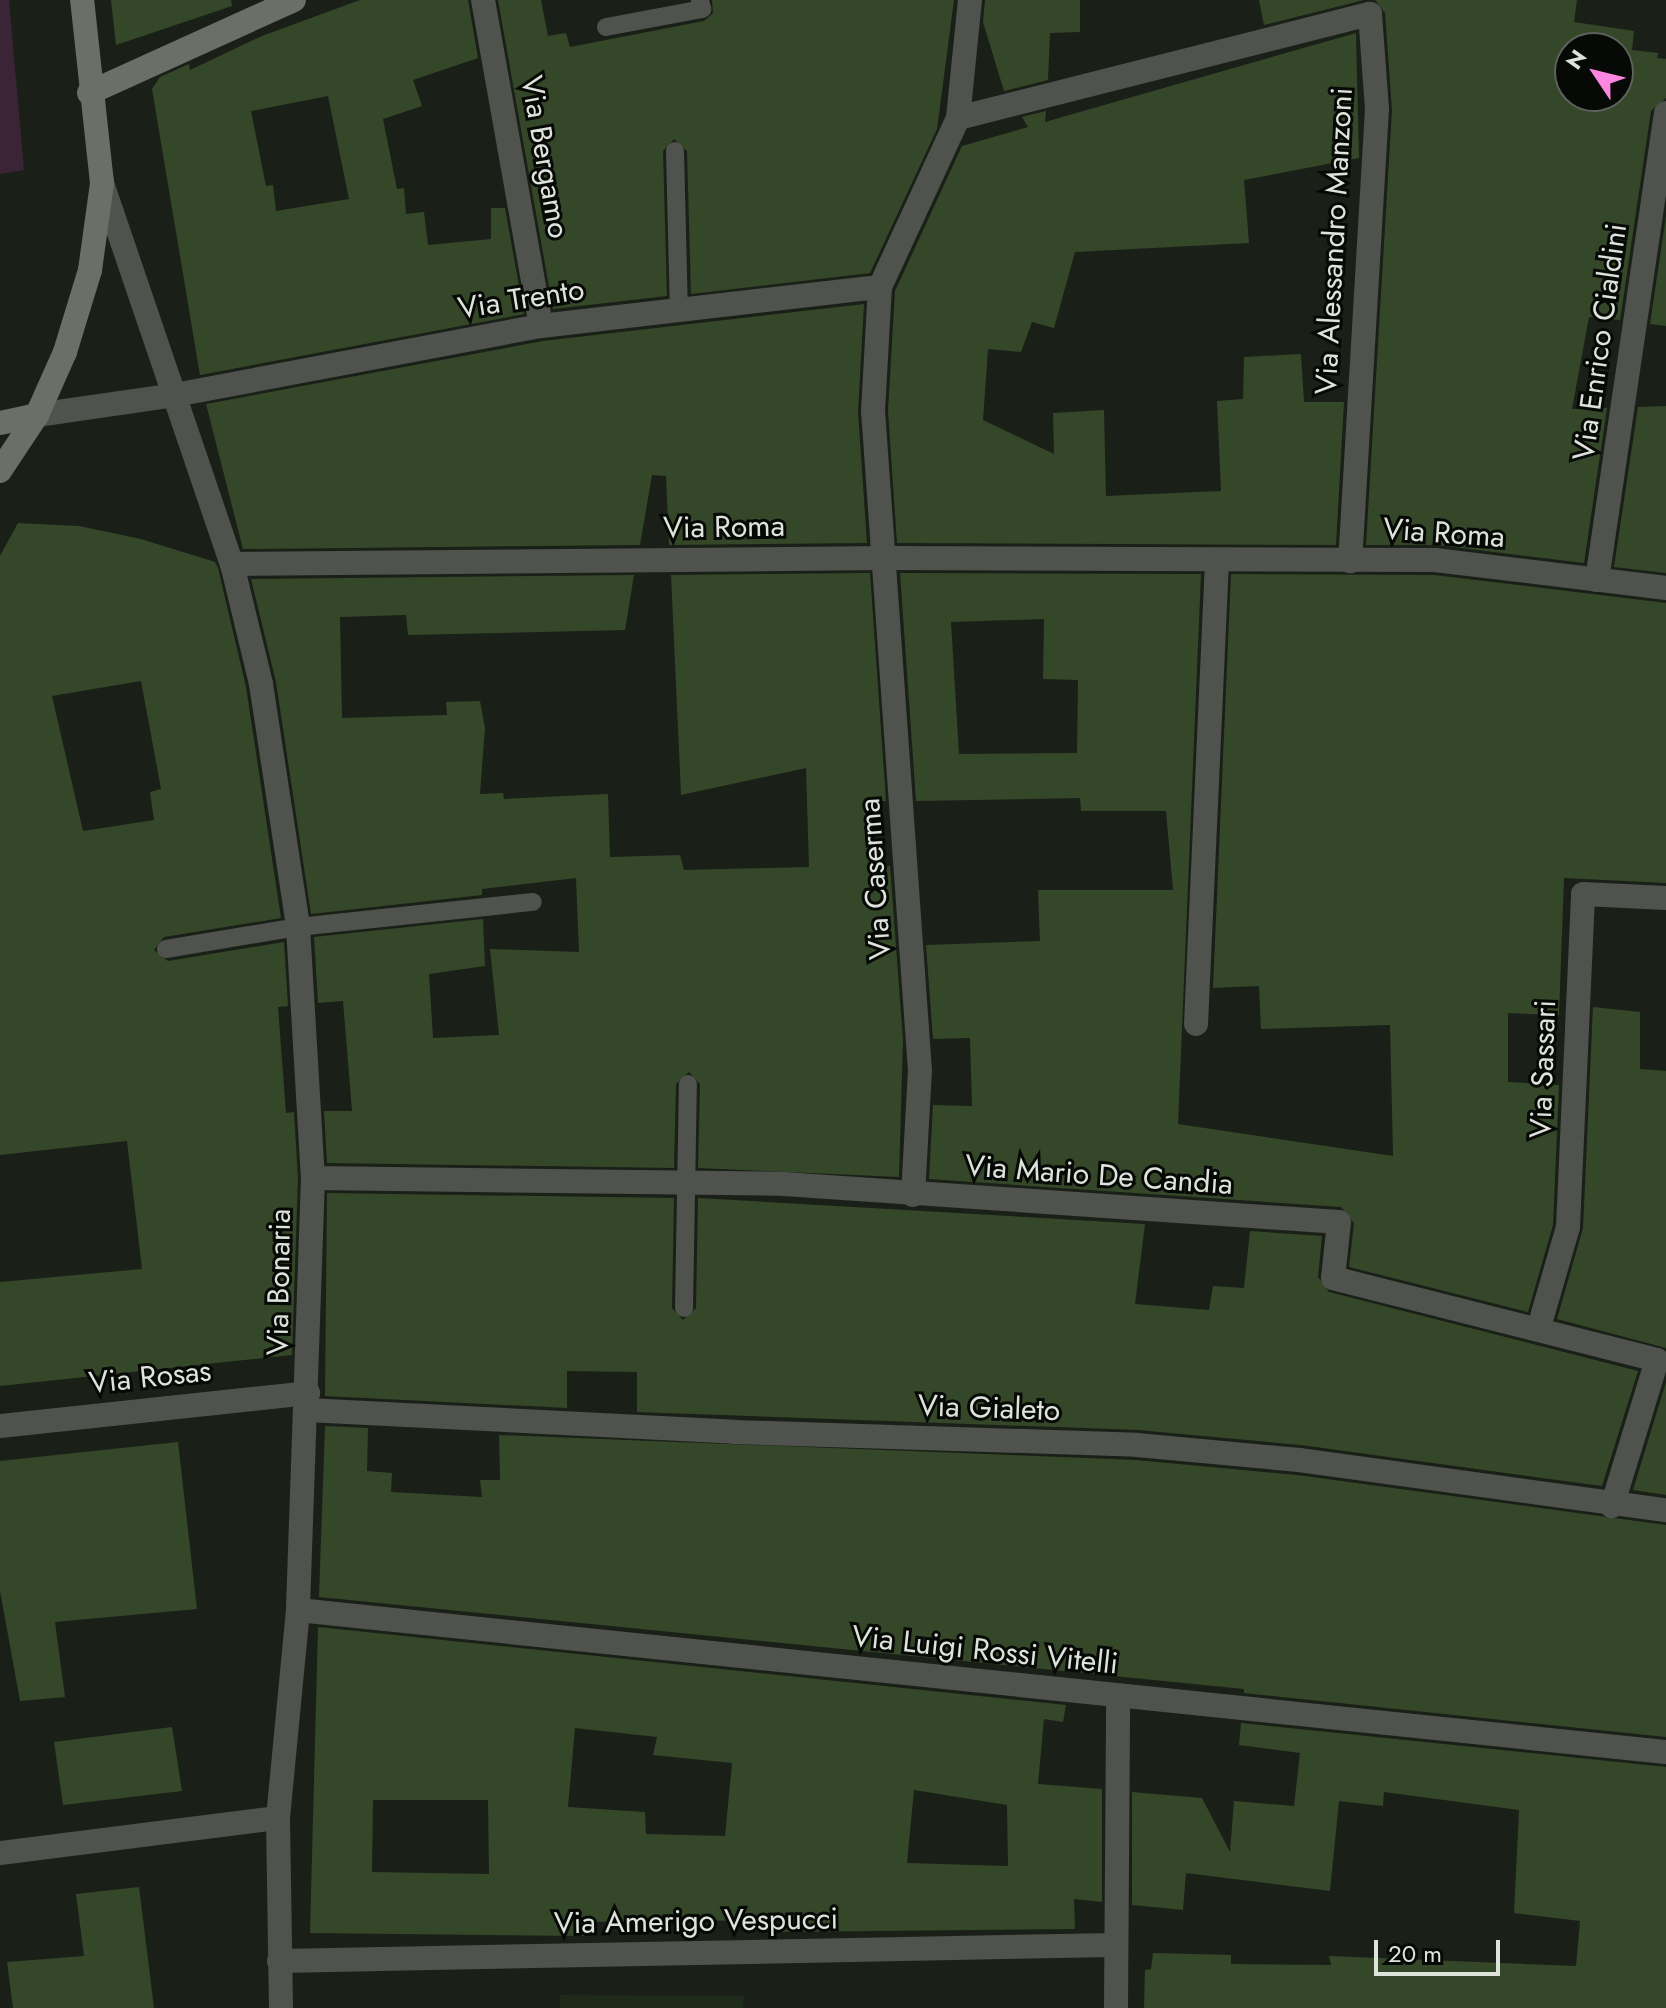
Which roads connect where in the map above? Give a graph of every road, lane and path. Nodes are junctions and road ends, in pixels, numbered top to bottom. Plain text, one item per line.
1 (82, 0) edge
2 (294, 0) edge
3 (483, 0) edge
4 (700, 0) edge
5 (970, 0) edge
6 (606, 27) dead end
7 (89, 93) junction
8 (1666, 113) edge
9 (958, 118) junction
10 (675, 151) dead end
11 (102, 183) junction
12 (880, 287) junction
13 (679, 310) junction
14 (541, 326) junction
15 (175, 395) junction
16 (37, 415) junction
17 (0, 423) edge
18 (0, 471) edge
19 (887, 558) junction
20 (1350, 561) junction
21 (1217, 562) junction
22 (232, 564) junction
23 (1597, 580) junction
24 (1666, 588) edge
25 (1666, 898) edge
26 (533, 902) dead end
27 (298, 927) junction
28 (166, 949) dead end
29 (1196, 1024) dead end
30 (688, 1084) dead end
31 (313, 1178) junction
32 (689, 1180) junction
33 (913, 1195) junction
34 (684, 1308) dead end
35 (1539, 1327) junction
36 (308, 1401) junction
37 (0, 1426) edge
38 (1612, 1506) junction
39 (1666, 1510) edge
40 (298, 1610) junction
41 (1118, 1696) junction
42 (1666, 1752) edge
43 (278, 1818) junction
44 (0, 1853) edge
45 (1115, 1945) junction
46 (279, 1961) junction
47 (281, 2008) edge
48 (1116, 2008) edge

1 - 7 main road
2 - 7 main road
3 - 14 street, Via Bergamo
4 - 6 lane
5 - 9 street
7 - 11 main road
8 - 23 street, Via Enrico Cialdini
9 - 12 street
9 - 20 street, Via Alessandro Manzoni
10 - 13 lane
11 - 15 street, Via Bonaria
11 - 16 main road
12 - 13 street, Via Trento
12 - 19 street, Via Caserma
13 - 14 street, Via Trento
14 - 15 street, Via Trento
15 - 16 street, Via Trento
15 - 22 street, Via Bonaria
16 - 17 main road
16 - 18 main road
19 - 21 street, Via Roma
19 - 22 street, Via Roma
19 - 33 street, Via Caserma
20 - 21 street, Via Roma
20 - 23 street, Via Roma
21 - 29 street
22 - 27 street, Via Bonaria
23 - 24 street, Via Roma
25 - 35 street, Via Sassari
26 - 27 lane
27 - 28 lane
27 - 31 street, Via Bonaria
30 - 32 lane
31 - 32 street, Via Mario De Candia
31 - 36 street, Via Bonaria
32 - 33 street, Via Mario De Candia
32 - 34 lane
33 - 35 street, Via Mario De Candia
35 - 38 street, Via Mario De Candia
36 - 37 street, Via Rosas
36 - 38 street, Via Gialeto
36 - 40 street, Via Bonaria
38 - 39 street, Via Gialeto
40 - 41 street, Via Luigi Rossi Vitelli
40 - 43 street, Via Bonaria
41 - 42 street, Via Luigi Rossi Vitelli
41 - 45 street
43 - 44 street
43 - 46 street, Via Bonaria
45 - 46 street, Via Amerigo Vespucci
45 - 48 street
46 - 47 street, Via Bonaria

